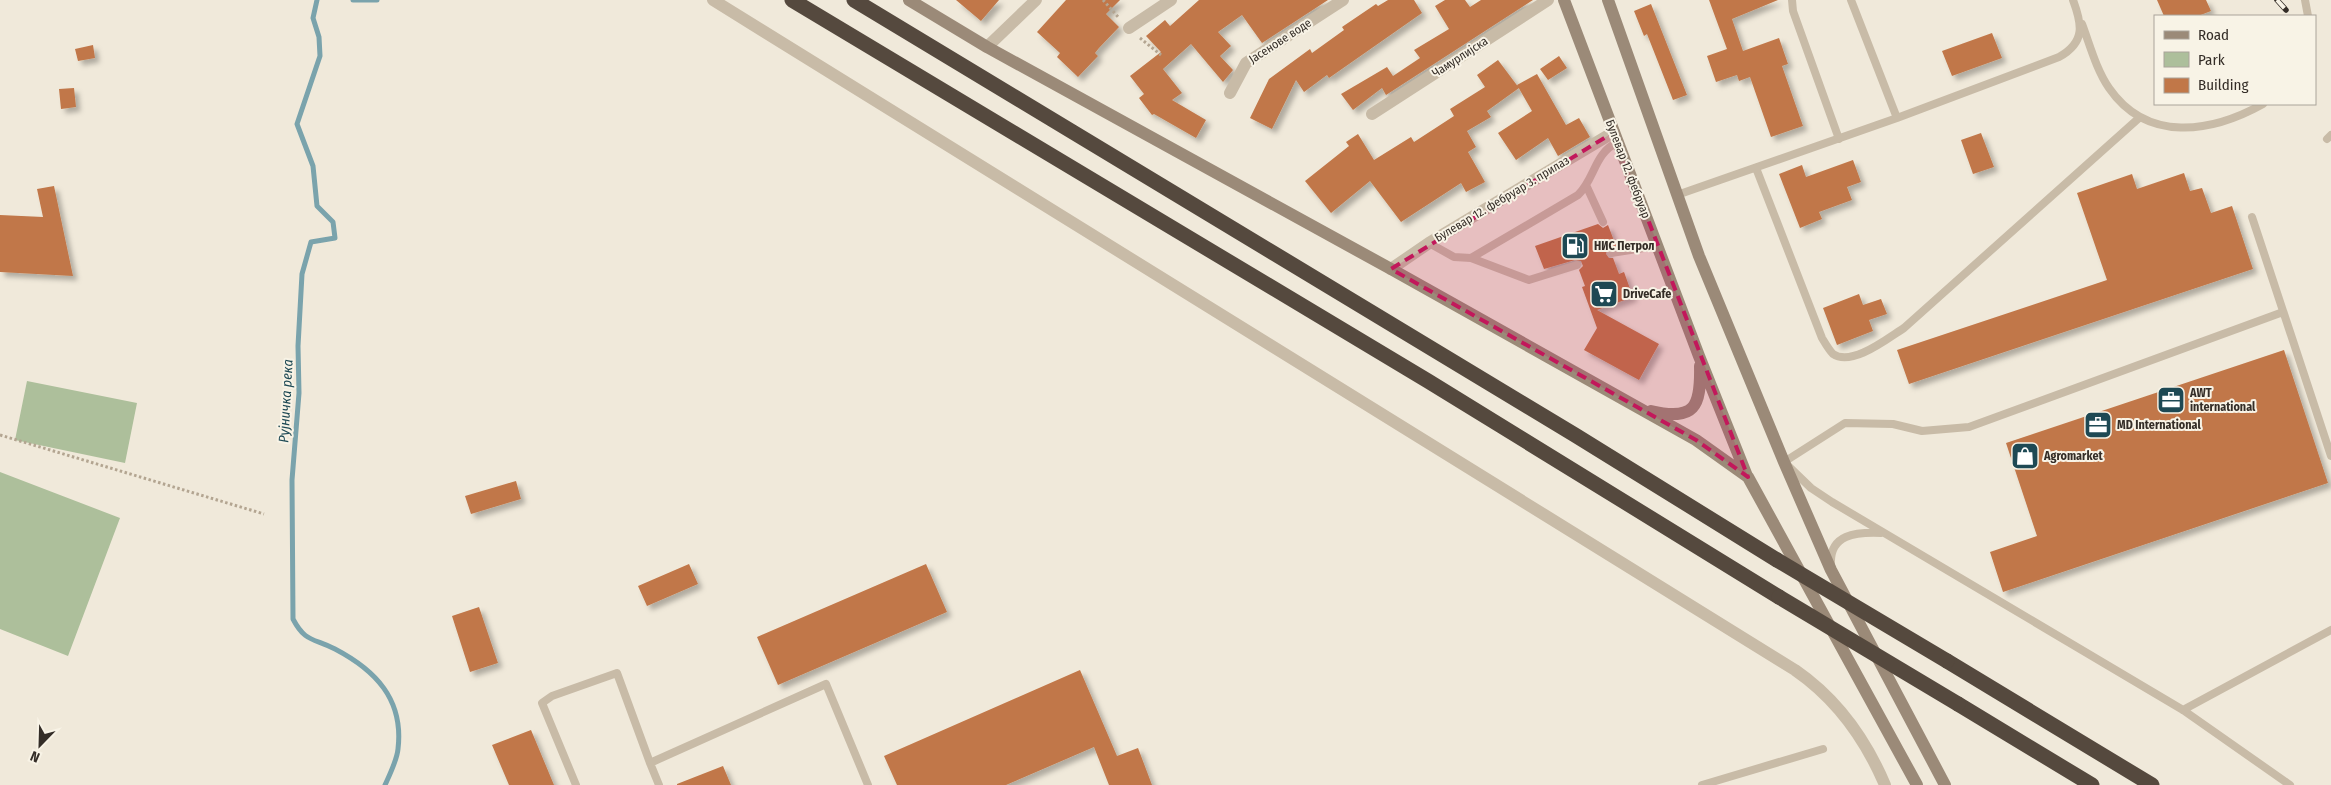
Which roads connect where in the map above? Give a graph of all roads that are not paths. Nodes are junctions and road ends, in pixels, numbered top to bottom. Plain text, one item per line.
1 (713, 0) edge
2 (792, 0) edge
3 (854, 0) edge
4 (909, 0) edge
5 (1036, 0) edge
6 (1171, 0) edge
7 (1343, 0) edge
8 (1548, 0) edge
9 (1564, 0) edge
10 (1608, 0) edge
11 (1792, 0) edge
12 (1851, 0) edge
13 (2073, 0) edge
14 (2305, 0) edge
15 (2308, 15) edge
16 (2080, 17) junction
17 (1129, 28) dead end
18 (987, 47) junction
19 (1230, 93) dead end
20 (2262, 105) edge
21 (1372, 114) dead end
22 (1897, 118) junction
23 (2139, 118) junction
24 (1616, 137) junction
25 (1839, 139) junction
26 (1756, 168) junction
27 (1586, 185) junction
28 (1677, 195) junction
29 (2252, 217) dead end
30 (1603, 222) dead end
31 (1429, 243) junction
32 (1657, 246) junction
33 (1613, 251) dead end
34 (1471, 258) junction
35 (1577, 265) dead end
36 (1391, 269) junction
37 (2283, 312) junction
38 (1699, 356) junction
39 (1633, 407) junction
40 (2331, 456) edge
41 (1784, 462) junction
42 (1748, 477) junction
43 (1883, 533) junction
44 (1831, 570) junction
45 (2331, 630) edge
46 (2183, 710) junction
47 (1823, 750) dead end
48 (650, 763) junction
49 (576, 785) edge
50 (659, 785) edge
51 (868, 785) edge
52 (1702, 785) edge
53 (1885, 785) edge
54 (1917, 785) edge
55 (1945, 785) edge
56 (2092, 785) edge
57 (2152, 785) edge
58 (2290, 785) edge

1 - 53 street
2 - 56 highway, bridge
3 - 57 highway, bridge
4 - 18 main road
5 - 18 street
6 - 17 street
7 - 19 street, Јасенове воде
8 - 21 street, Чамурлијска
9 - 24 main road, Булевар 12. фебруар
10 - 28 main road
11 - 25 lane
12 - 22 lane
13 - 16 lane
14 - 15 lane
16 - 22 lane
16 - 23 lane
18 - 36 main road
20 - 23 lane
22 - 25 lane
23 - 26 lane
24 - 27 lane
24 - 31 street, Булевар 12. фебруар 3. прилаз
24 - 32 main road, Булевар 12. фебруар
25 - 26 lane
26 - 28 lane
27 - 30 lane
27 - 34 lane
28 - 41 main road
29 - 37 lane
31 - 34 lane
31 - 36 street, Булевар 12. фебруар 3. прилаз
32 - 33 lane
32 - 38 main road, Булевар 12. фебруар
34 - 35 lane
36 - 39 main road
37 - 40 lane
37 - 41 lane
38 - 39 main road
38 - 42 main road, Булевар 12. фебруар
39 - 42 main road
41 - 43 lane
41 - 44 main road
42 - 54 main road, Булевар 12. фебруар
43 - 44 lane
43 - 46 lane
44 - 55 main road
45 - 46 lane
46 - 58 lane
47 - 52 lane
48 - 49 lane
48 - 50 lane
48 - 51 lane

